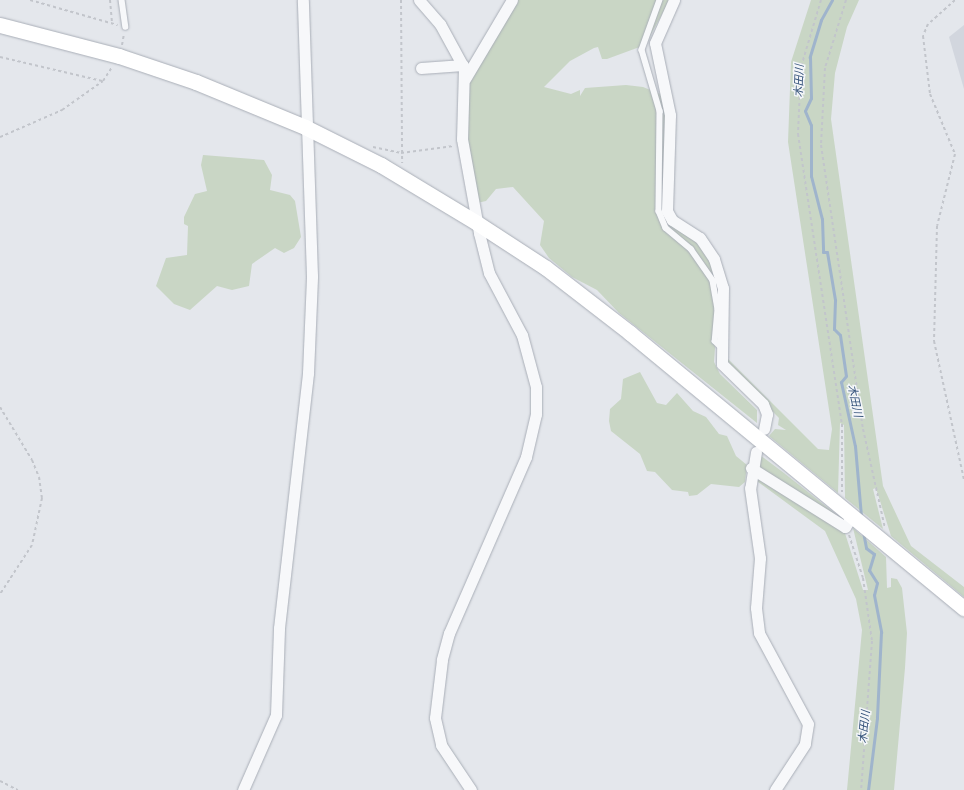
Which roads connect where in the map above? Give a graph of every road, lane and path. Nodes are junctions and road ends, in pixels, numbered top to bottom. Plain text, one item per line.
1 (30, 0) edge
2 (110, 0) edge
3 (122, 0) edge
4 (303, 0) edge
5 (401, 0) edge
6 (419, 0) edge
7 (512, 0) edge
8 (660, 0) edge
9 (674, 0) edge
10 (820, 0) edge
11 (846, 0) edge
12 (955, 0) edge
13 (112, 24) junction
14 (0, 25) edge
15 (126, 27) junction
16 (119, 56) junction
17 (0, 57) edge
18 (463, 66) junction
19 (421, 68) dead end
20 (106, 77) dead end
21 (465, 79) junction
22 (103, 81) junction
23 (305, 127) junction
24 (0, 138) edge
25 (463, 145) junction
26 (402, 153) junction
27 (362, 156) junction
28 (400, 176) junction
29 (477, 223) junction
30 (720, 346) junction
31 (0, 407) edge
32 (764, 429) dead end
33 (756, 452) dead end
34 (751, 468) junction
35 (964, 480) edge
36 (843, 487) dead end
37 (852, 516) junction
38 (883, 520) dead end
39 (849, 536) dead end
40 (0, 594) edge
41 (964, 608) edge
42 (0, 781) edge
43 (18, 790) edge
44 (243, 790) edge
45 (471, 790) edge
46 (775, 790) edge
47 (861, 790) edge

1 - 13 path
2 - 13 path
3 - 15 lane
4 - 23 street
5 - 26 path
6 - 18 street
7 - 21 street
8 - 30 lane
9 - 30 street
10 - 36 path
11 - 38 path
12 - 35 path
13 - 15 path
14 - 16 street
15 - 16 path
16 - 23 street
17 - 22 path
18 - 19 street
18 - 21 street
20 - 22 path
21 - 25 street
22 - 24 path
23 - 27 street
23 - 44 street
25 - 26 path
25 - 29 street
26 - 27 path
26 - 28 path
27 - 28 street
28 - 29 street
29 - 37 street
29 - 45 street
30 - 32 street
31 - 40 path
33 - 34 street
34 - 37 street
34 - 46 street
37 - 41 street
39 - 47 path
42 - 43 path

